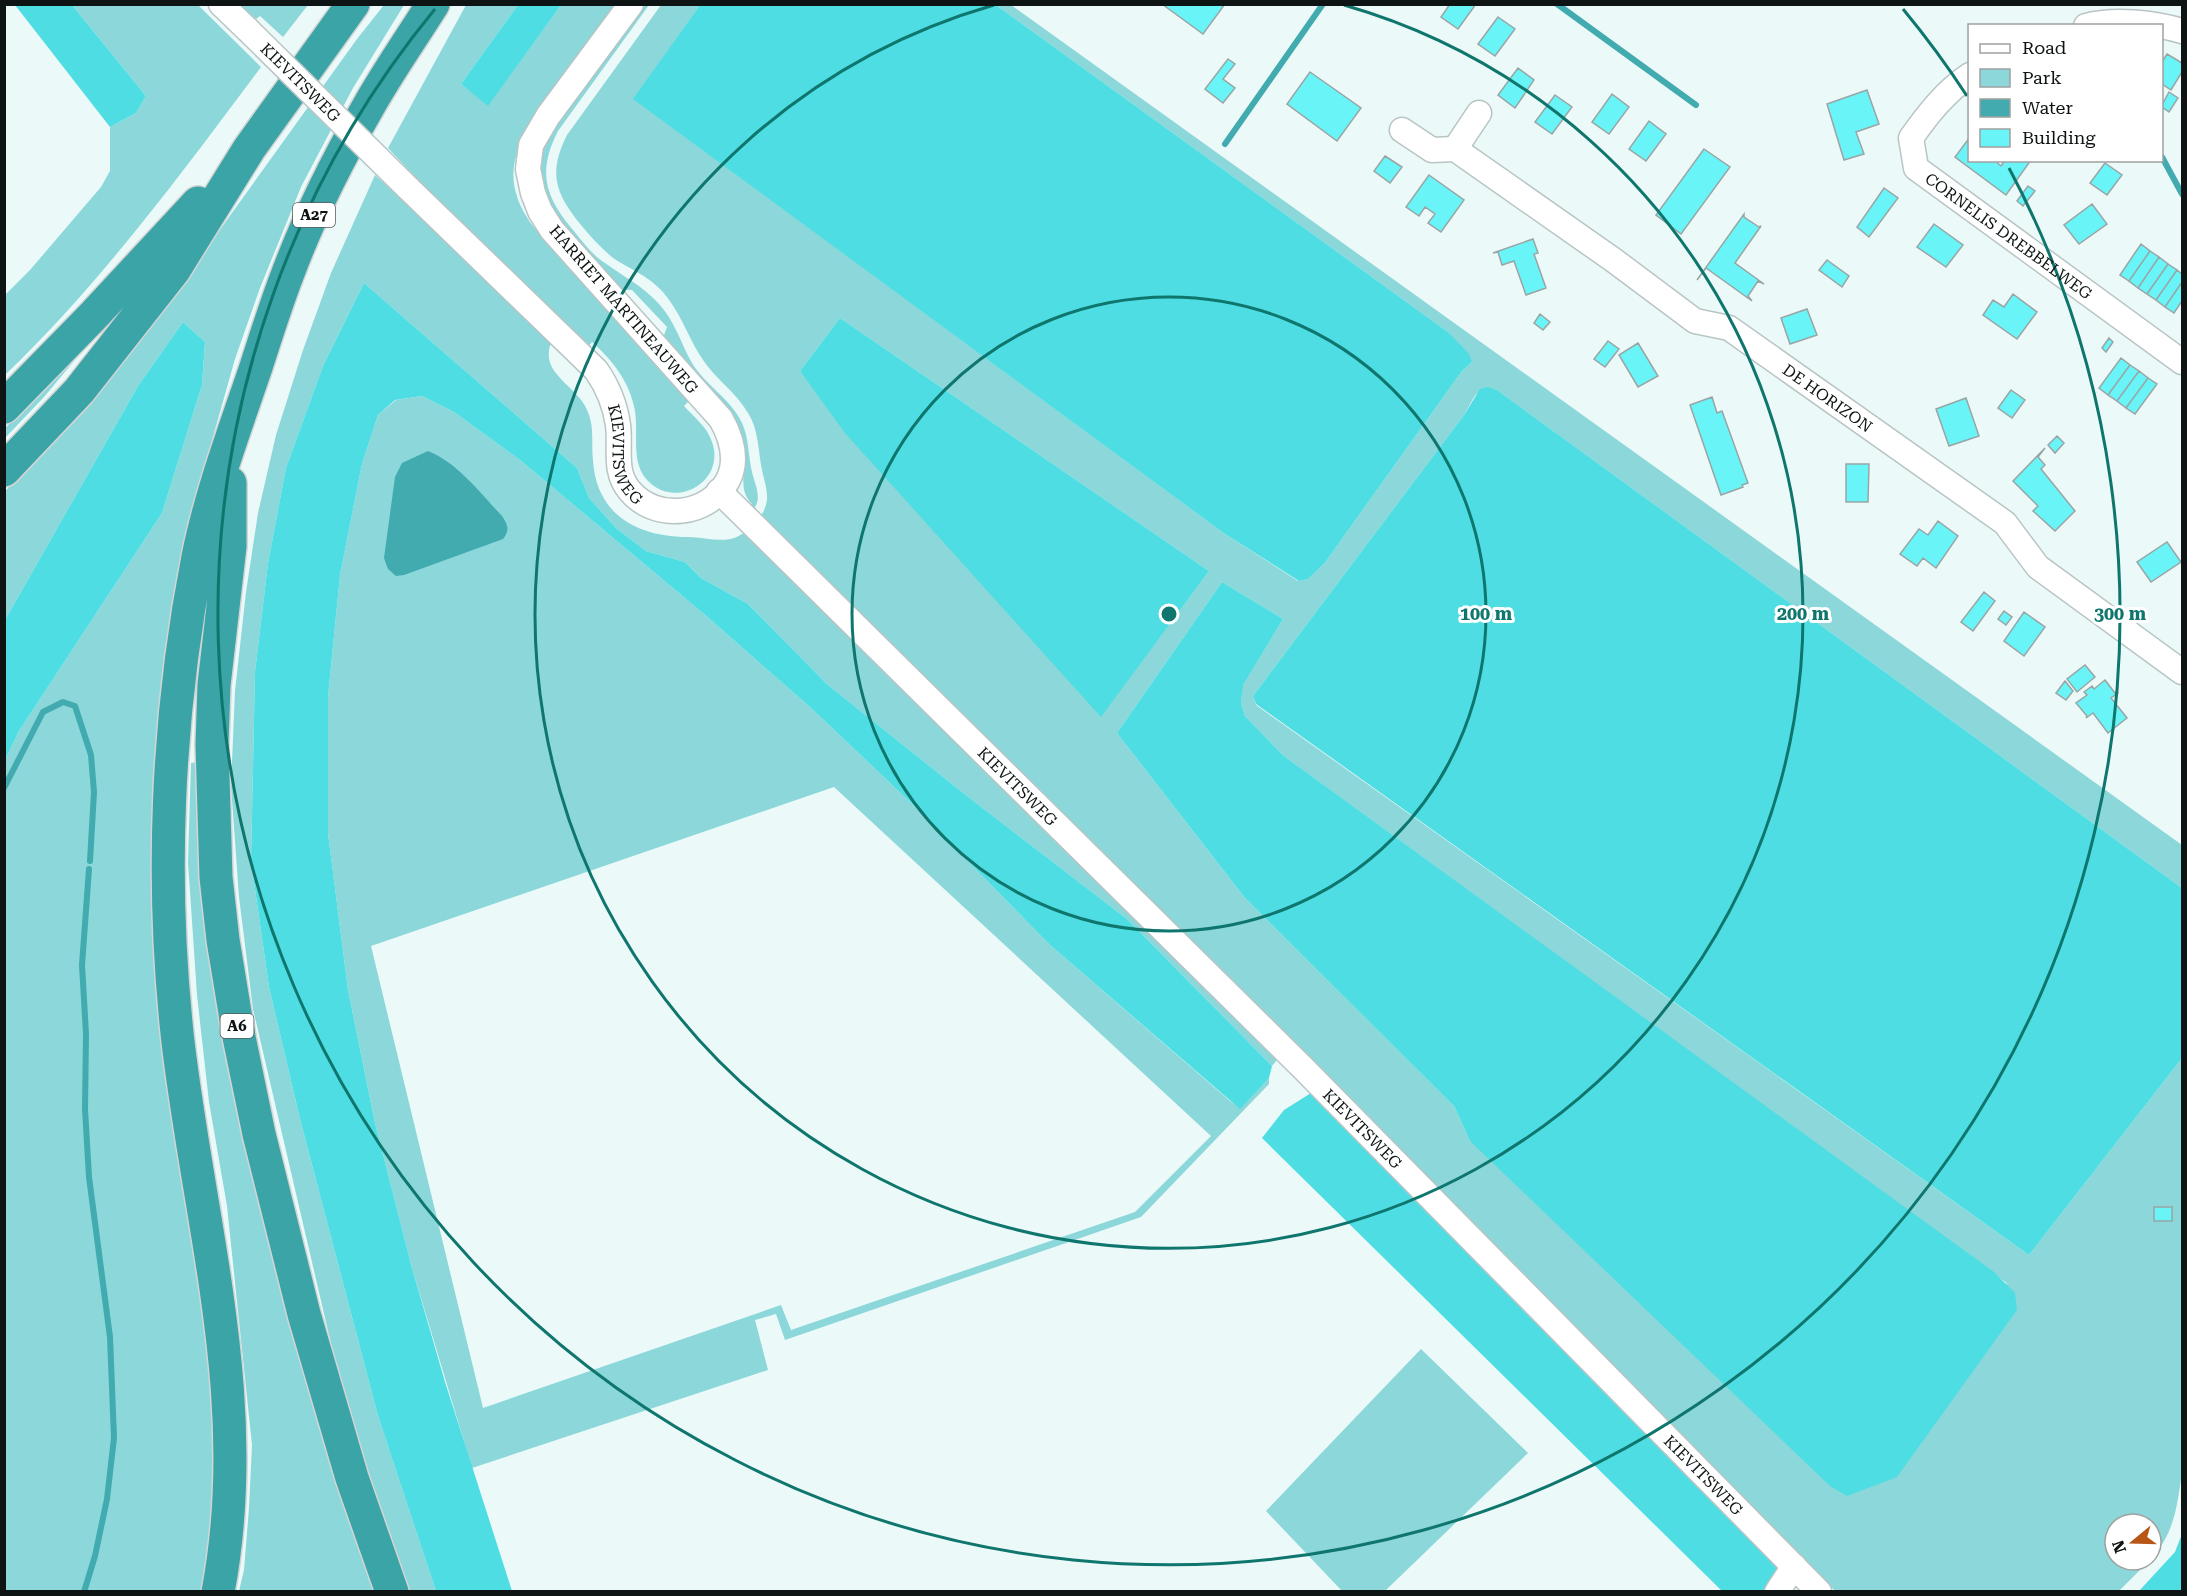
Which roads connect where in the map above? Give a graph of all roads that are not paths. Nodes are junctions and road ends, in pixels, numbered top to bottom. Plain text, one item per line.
1 (221, 4) edge
2 (354, 4) edge
3 (433, 4) edge
4 (631, 4) edge
5 (2092, 24) edge
6 (2141, 24) edge
7 (2163, 25) edge
8 (2182, 31) edge
9 (1963, 80) edge
10 (1479, 113) dead end
11 (1402, 130) dead end
12 (249, 149) junction
13 (1455, 149) junction
14 (2182, 362) edge
15 (4, 407) edge
16 (230, 442) junction
17 (4, 470) edge
18 (719, 491) junction
19 (2182, 672) edge
20 (1794, 1566) junction
21 (218, 1592) edge
22 (392, 1592) edge
23 (1777, 1592) edge
24 (1819, 1592) edge

1 - 18 street, KIEVITSWEG, bridge
2 - 12 highway
3 - 16 highway, A27
4 - 18 street, HARRIET MARTINEAUWEG
5 - 6 street
7 - 8 street
9 - 14 street, CORNELIS DREBBELWEG
10 - 13 street
11 - 13 street, DE HORIZON
12 - 15 highway
12 - 17 highway
13 - 19 street, DE HORIZON
16 - 21 highway
16 - 22 highway, A6
18 - 20 street, KIEVITSWEG
20 - 23 street
20 - 24 street, KIEVITSWEG

